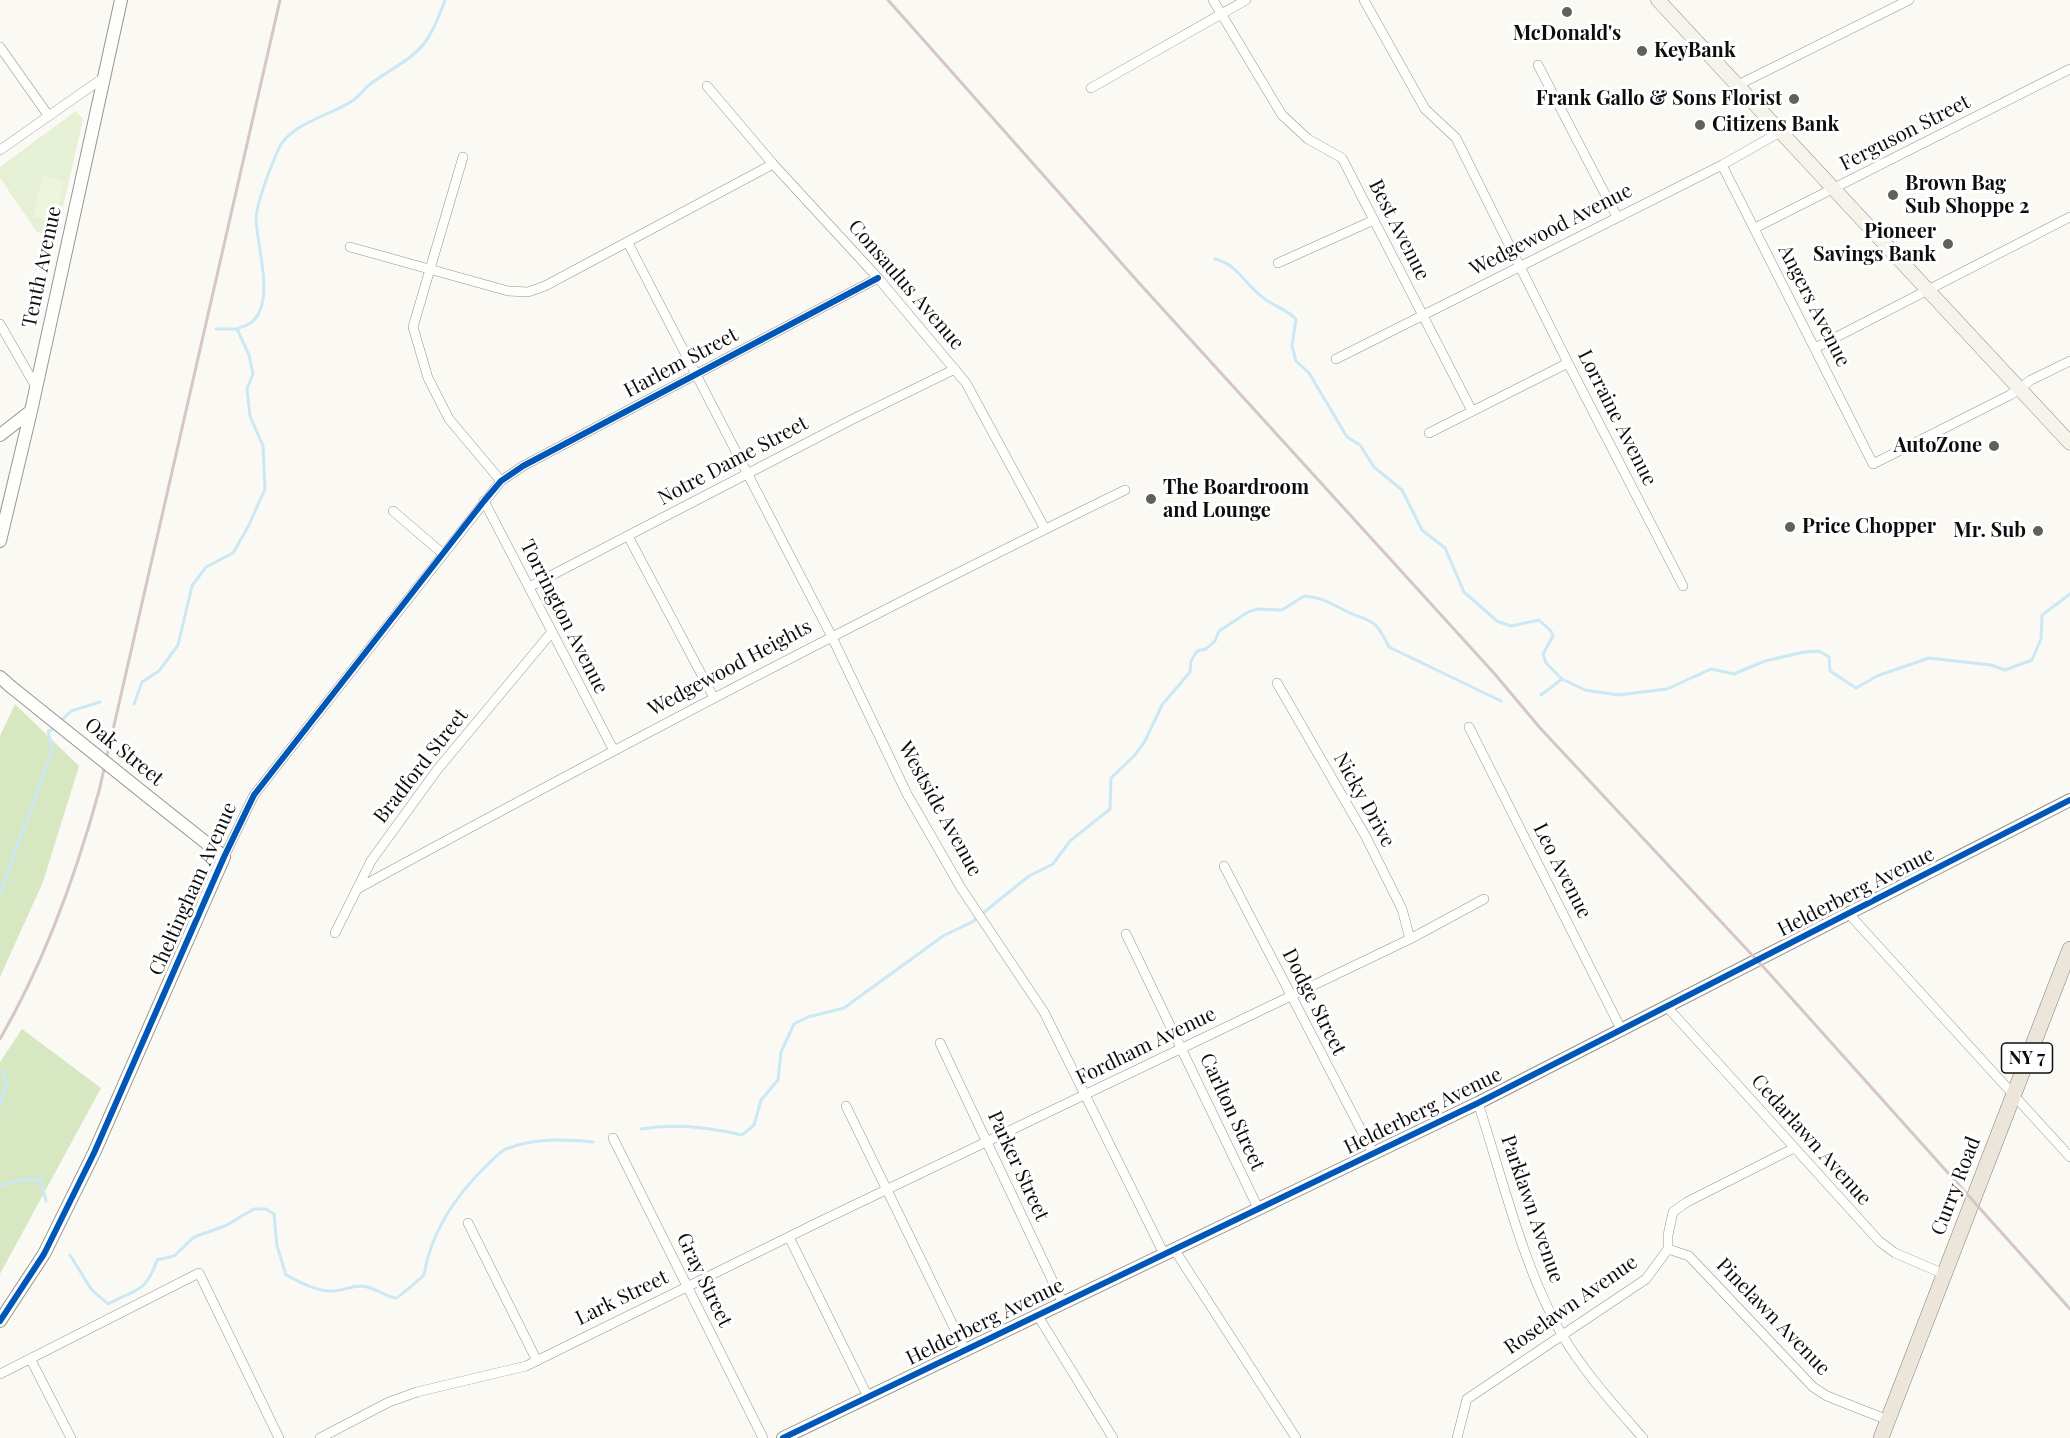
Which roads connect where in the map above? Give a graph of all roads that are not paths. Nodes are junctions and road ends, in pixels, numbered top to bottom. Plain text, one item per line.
1 (122, 0) edge
2 (1213, 0) edge
3 (1246, 0) edge
4 (1364, 0) edge
5 (1658, 0) edge
6 (1909, 0) edge
7 (1221, 14) junction
8 (0, 47) edge
9 (1538, 65) dead end
10 (2070, 69) edge
11 (103, 78) junction
12 (1738, 85) junction
13 (708, 86) dead end
14 (1091, 88) dead end
15 (48, 115) junction
16 (1782, 132) junction
17 (0, 150) edge
18 (463, 157) dead end
19 (774, 164) junction
20 (1722, 165) junction
21 (1835, 188) junction
22 (1617, 217) junction
23 (2070, 217) edge
24 (1374, 220) junction
25 (1755, 228) junction
26 (628, 243) junction
27 (350, 247) dead end
28 (1278, 263) dead end
29 (1521, 265) junction
30 (431, 268) junction
31 (878, 278) junction
32 (1929, 289) junction
33 (1422, 315) junction
34 (0, 324) edge
35 (1815, 348) junction
36 (1336, 359) dead end
37 (2070, 361) edge
38 (1568, 363) junction
39 (955, 369) junction
40 (696, 375) junction
41 (36, 387) junction
42 (2019, 389) junction
43 (31, 411) junction
44 (1472, 411) junction
45 (1429, 433) dead end
46 (0, 435) edge
47 (2070, 443) edge
48 (749, 475) junction
49 (501, 481) junction
50 (1125, 490) dead end
51 (484, 501) junction
52 (393, 511) dead end
53 (1045, 529) junction
54 (628, 536) junction
55 (0, 541) edge
56 (442, 553) junction
57 (1683, 586) dead end
58 (529, 587) junction
59 (551, 633) junction
60 (831, 635) junction
61 (0, 677) edge
62 (1277, 683) dead end
63 (714, 698) junction
64 (1469, 727) dead end
65 (613, 749) junction
66 (2070, 800) edge
67 (224, 857) junction
68 (1224, 866) dead end
69 (357, 889) junction
70 (1484, 899) dead end
71 (1849, 914) junction
72 (335, 933) dead end
73 (1126, 934) dead end
74 (1410, 939) junction
75 (2070, 950) edge
76 (1291, 997) junction
77 (1668, 1008) junction
78 (1622, 1031) junction
79 (940, 1043) dead end
80 (1182, 1048) junction
81 (2013, 1095) junction
82 (1085, 1096) junction
83 (1478, 1103) junction
84 (846, 1106) dead end
85 (613, 1138) dead end
86 (987, 1142) junction
87 (1794, 1148) junction
88 (1373, 1153) junction
89 (2070, 1157) edge
90 (888, 1189) junction
91 (1258, 1208) junction
92 (821, 1221) joint
93 (468, 1223) dead end
94 (789, 1237) junction
95 (1668, 1249) junction
96 (1169, 1252) junction
97 (1944, 1274) junction
98 (687, 1287) junction
99 (1063, 1303) junction
100 (1038, 1316) junction
101 (0, 1321) edge
102 (1561, 1334) junction
103 (965, 1350) junction
104 (31, 1360) junction
105 (537, 1361) junction
106 (0, 1374) edge
107 (868, 1396) junction
108 (1888, 1420) junction
109 (71, 1438) edge
110 (279, 1438) edge
111 (320, 1438) edge
112 (763, 1438) edge
113 (783, 1438) edge
114 (1113, 1438) edge
115 (1296, 1438) edge
116 (1457, 1438) edge
117 (1643, 1438) edge
118 (1881, 1438) edge

1 - 11 street, Tenth Avenue
2 - 7 street, Best Avenue
3 - 7 street
4 - 29 street, Lorraine Avenue
5 - 12 main road
6 - 12 street
7 - 14 street
7 - 24 street, Best Avenue
8 - 15 street
9 - 22 street
10 - 21 street, Ferguson Street
11 - 15 street
11 - 41 street, Tenth Avenue
12 - 16 main road
13 - 19 street, Consaulus Avenue
15 - 17 street
16 - 20 street, Wedgewood Avenue
16 - 21 main road
18 - 30 street
19 - 26 street
19 - 31 street, Consaulus Avenue
20 - 22 street, Wedgewood Avenue
20 - 25 street, Angers Avenue
21 - 25 street, Ferguson Street
21 - 32 main road
22 - 29 street, Wedgewood Avenue
23 - 32 street
24 - 28 street
24 - 33 street, Best Avenue
25 - 35 street, Angers Avenue
26 - 30 street
26 - 40 street, Westside Avenue
27 - 30 street
29 - 33 street, Wedgewood Avenue
29 - 38 street, Lorraine Avenue
30 - 49 street
31 - 39 street, Consaulus Avenue
31 - 40 street, Harlem Street
32 - 35 street
32 - 42 main road
33 - 36 street, Wedgewood Avenue
33 - 44 street, Best Avenue
34 - 41 street
35 - 42 street, Angers Avenue
37 - 42 street
38 - 44 street
38 - 57 street, Lorraine Avenue
39 - 48 street, Notre Dame Street
39 - 53 street, Consaulus Avenue
40 - 48 street, Westside Avenue
40 - 49 street, Harlem Street
41 - 43 street, Tenth Avenue
42 - 47 main road
43 - 46 street
43 - 55 street, Tenth Avenue
44 - 45 street
48 - 54 street, Notre Dame Street
48 - 60 street, Westside Avenue
49 - 51 street, Cheltingham Avenue
50 - 53 street, Wedgewood Heights
51 - 56 street, Cheltingham Avenue
51 - 58 street, Torrington Avenue
52 - 56 street
53 - 60 street, Wedgewood Heights
54 - 58 street, Notre Dame Street
54 - 63 street
56 - 67 street, Cheltingham Avenue
58 - 59 street, Torrington Avenue
59 - 65 street, Torrington Avenue
59 - 69 street, Bradford Street
60 - 63 street, Wedgewood Heights
60 - 82 street, Westside Avenue
61 - 67 street, Oak Street, bridge
62 - 74 street, Nicky Drive
63 - 65 street, Wedgewood Heights
64 - 78 street, Leo Avenue
65 - 69 street, Wedgewood Heights
66 - 71 street, Helderberg Avenue
67 - 101 street, Cheltingham Avenue
68 - 76 street, Dodge Street
69 - 72 street, Bradford Street
70 - 74 street, Fordham Avenue
71 - 77 street, Helderberg Avenue
71 - 81 street
73 - 80 street, Carlton Street
74 - 76 street, Fordham Avenue
75 - 81 main road, Curry Road / NY 7
76 - 80 street, Fordham Avenue
76 - 88 street, Dodge Street
77 - 78 street, Helderberg Avenue
77 - 87 street, Cedarlawn Avenue
78 - 83 street, Helderberg Avenue
79 - 86 street, Parker Street
80 - 82 street, Fordham Avenue
80 - 91 street, Carlton Street
81 - 89 street
81 - 97 main road, Curry Road / NY 7
82 - 86 street, Fordham Avenue
82 - 96 street, Westside Avenue
83 - 88 street, Helderberg Avenue
83 - 102 street, Parklawn Avenue
84 - 90 street
85 - 98 street, Gray Street
86 - 90 street, Fordham Avenue
86 - 99 street, Parker Street
87 - 95 street, Roselawn Avenue
87 - 97 street, Cedarlawn Avenue
88 - 91 street, Helderberg Avenue
90 - 92 street, Fordham Avenue
90 - 103 street
91 - 96 street, Helderberg Avenue
92 - 94 street, Lark Street
93 - 105 street
94 - 98 street, Lark Street
94 - 107 street
95 - 102 street, Roselawn Avenue
95 - 108 street, Pinelawn Avenue
96 - 99 street, Helderberg Avenue
96 - 115 street, Westside Avenue
97 - 108 main road, Curry Road / NY 7
98 - 105 street, Lark Street
98 - 112 street, Gray Street
99 - 100 street, Helderberg Avenue
100 - 103 street, Helderberg Avenue
100 - 114 street
102 - 116 street, Roselawn Avenue
102 - 117 street, Parklawn Avenue
103 - 107 street, Helderberg Avenue
104 - 106 street
104 - 109 street
104 - 110 street
105 - 111 street, Lark Street
107 - 113 street, Helderberg Avenue
108 - 118 main road, Curry Road / NY 7

